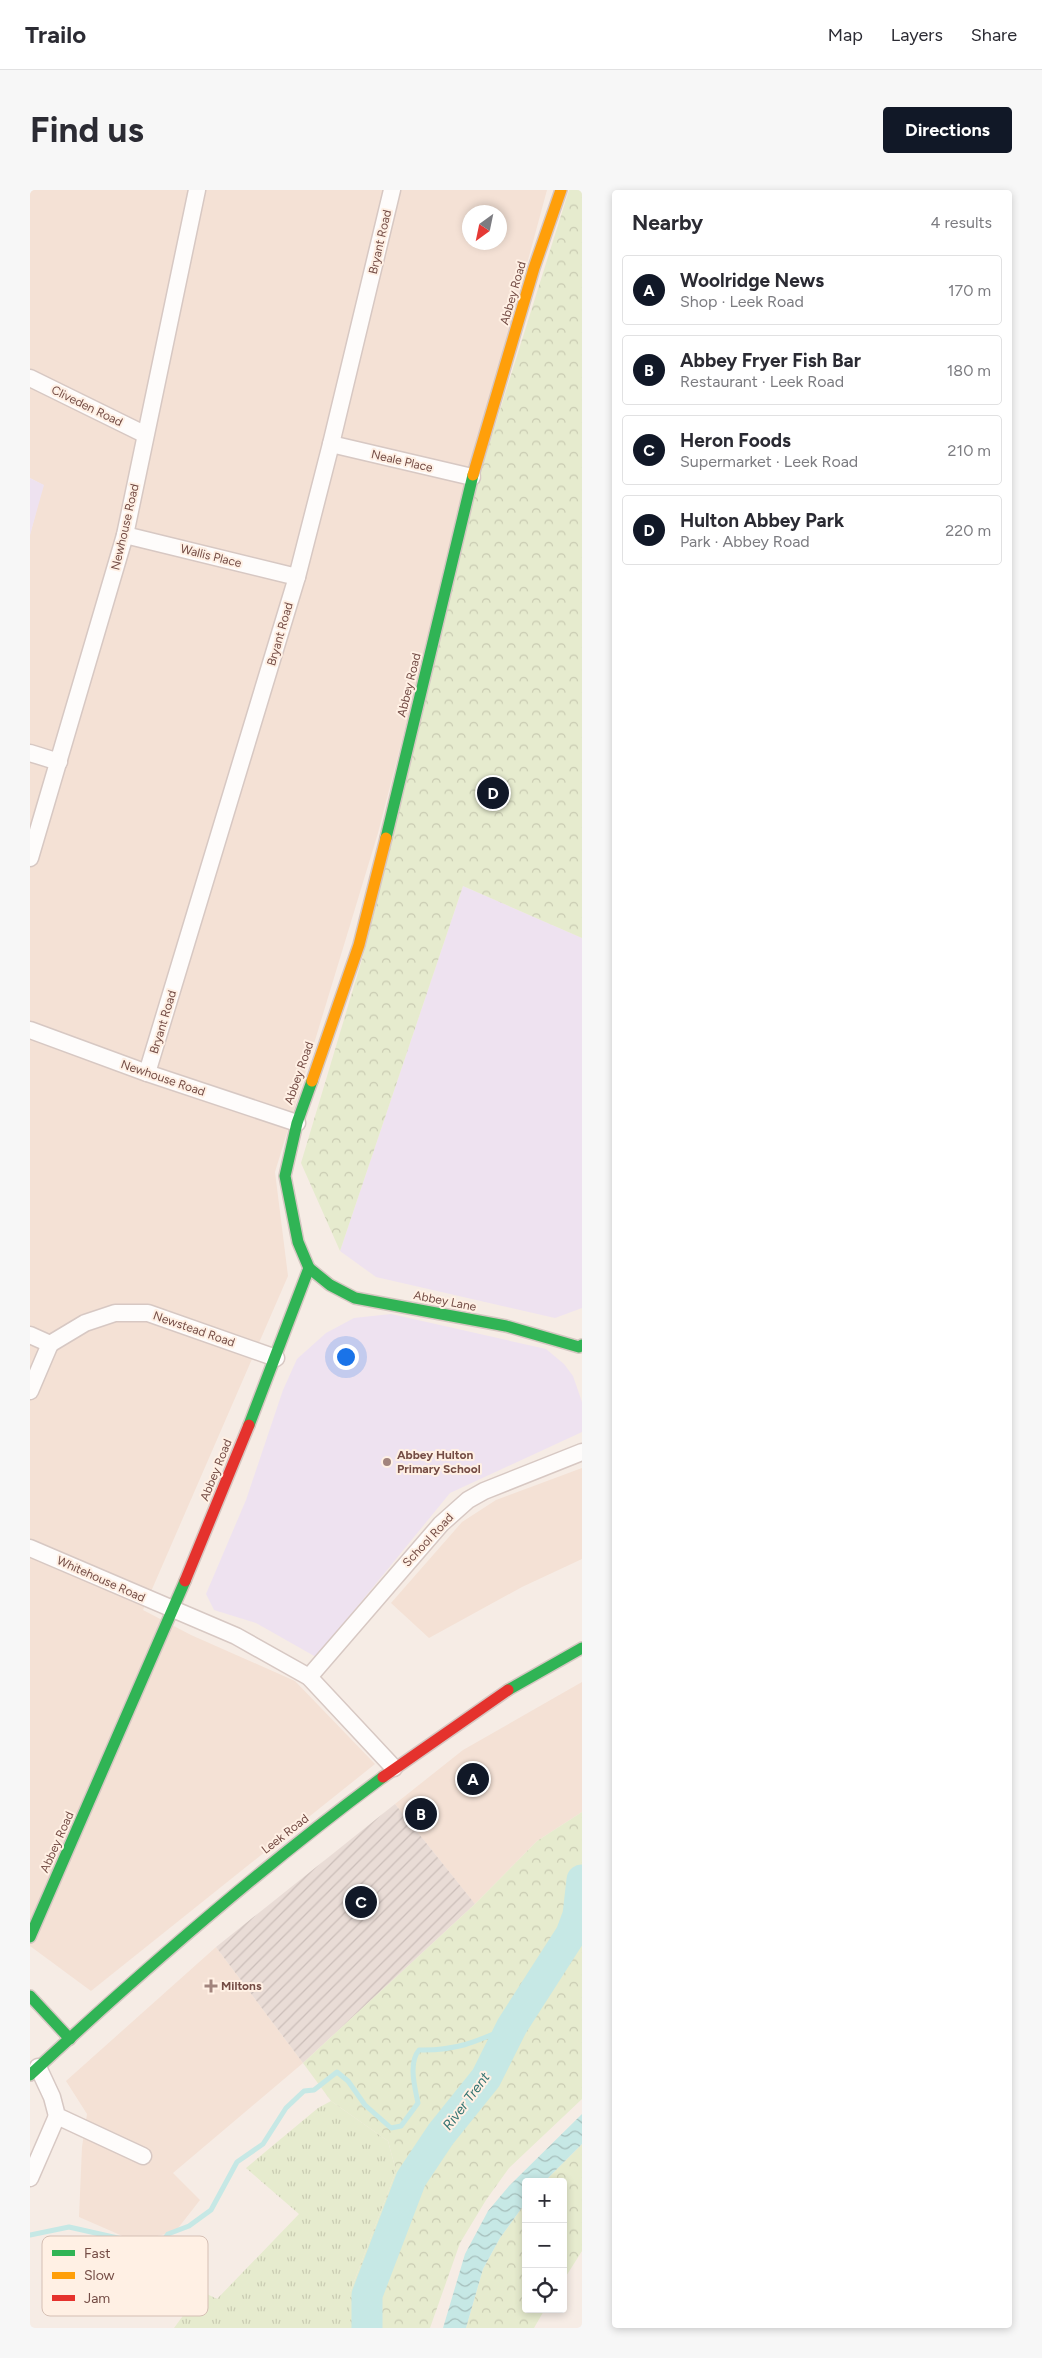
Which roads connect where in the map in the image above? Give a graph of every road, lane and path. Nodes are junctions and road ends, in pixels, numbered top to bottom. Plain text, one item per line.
1 (197, 190) edge
2 (392, 190) edge
3 (561, 190) edge
4 (30, 378) edge
5 (144, 434) junction
6 (331, 444) junction
7 (472, 477) junction
8 (125, 535) junction
9 (297, 577) junction
10 (30, 753) edge
11 (59, 762) junction
12 (30, 858) edge
13 (30, 1030) edge
14 (147, 1073) junction
15 (297, 1123) junction
16 (309, 1268) junction
17 (30, 1335) edge
18 (50, 1344) junction
19 (581, 1349) edge
20 (276, 1358) junction
21 (30, 1391) edge
22 (582, 1452) edge
23 (30, 1548) edge
24 (173, 1610) junction
25 (582, 1648) edge
26 (309, 1676) junction
27 (394, 1768) junction
28 (30, 1937) edge
29 (30, 1996) edge
30 (70, 2039) junction
31 (34, 2071) edge
32 (57, 2116) junction
33 (143, 2156) dead end
34 (30, 2178) edge

1 - 5 street, Newhouse Road
2 - 6 street, Bryant Road
3 - 7 street, Abbey Road
4 - 5 street, Cliveden Road
5 - 8 street, Newhouse Road
6 - 7 street, Neale Place
6 - 9 street, Bryant Road
7 - 15 street, Abbey Road
8 - 9 street, Wallis Place
8 - 11 street, Newhouse Road
9 - 14 street, Bryant Road
10 - 11 street
11 - 12 street, Newhouse Road
13 - 14 street, Newhouse Road
14 - 15 street, Newhouse Road
15 - 16 street, Abbey Road
16 - 19 street, Abbey Lane
16 - 20 street, Abbey Road
17 - 18 street
18 - 20 street, Newstead Road
18 - 21 street
20 - 24 street, Abbey Road
22 - 26 street, School Road
23 - 24 street, Whitehouse Road
24 - 26 street
24 - 28 street, Abbey Road
25 - 27 street, Leek Road
26 - 27 street
27 - 30 street, Leek Road
29 - 30 street
30 - 31 street, Leek Road
31 - 32 street
32 - 33 street
32 - 34 street

